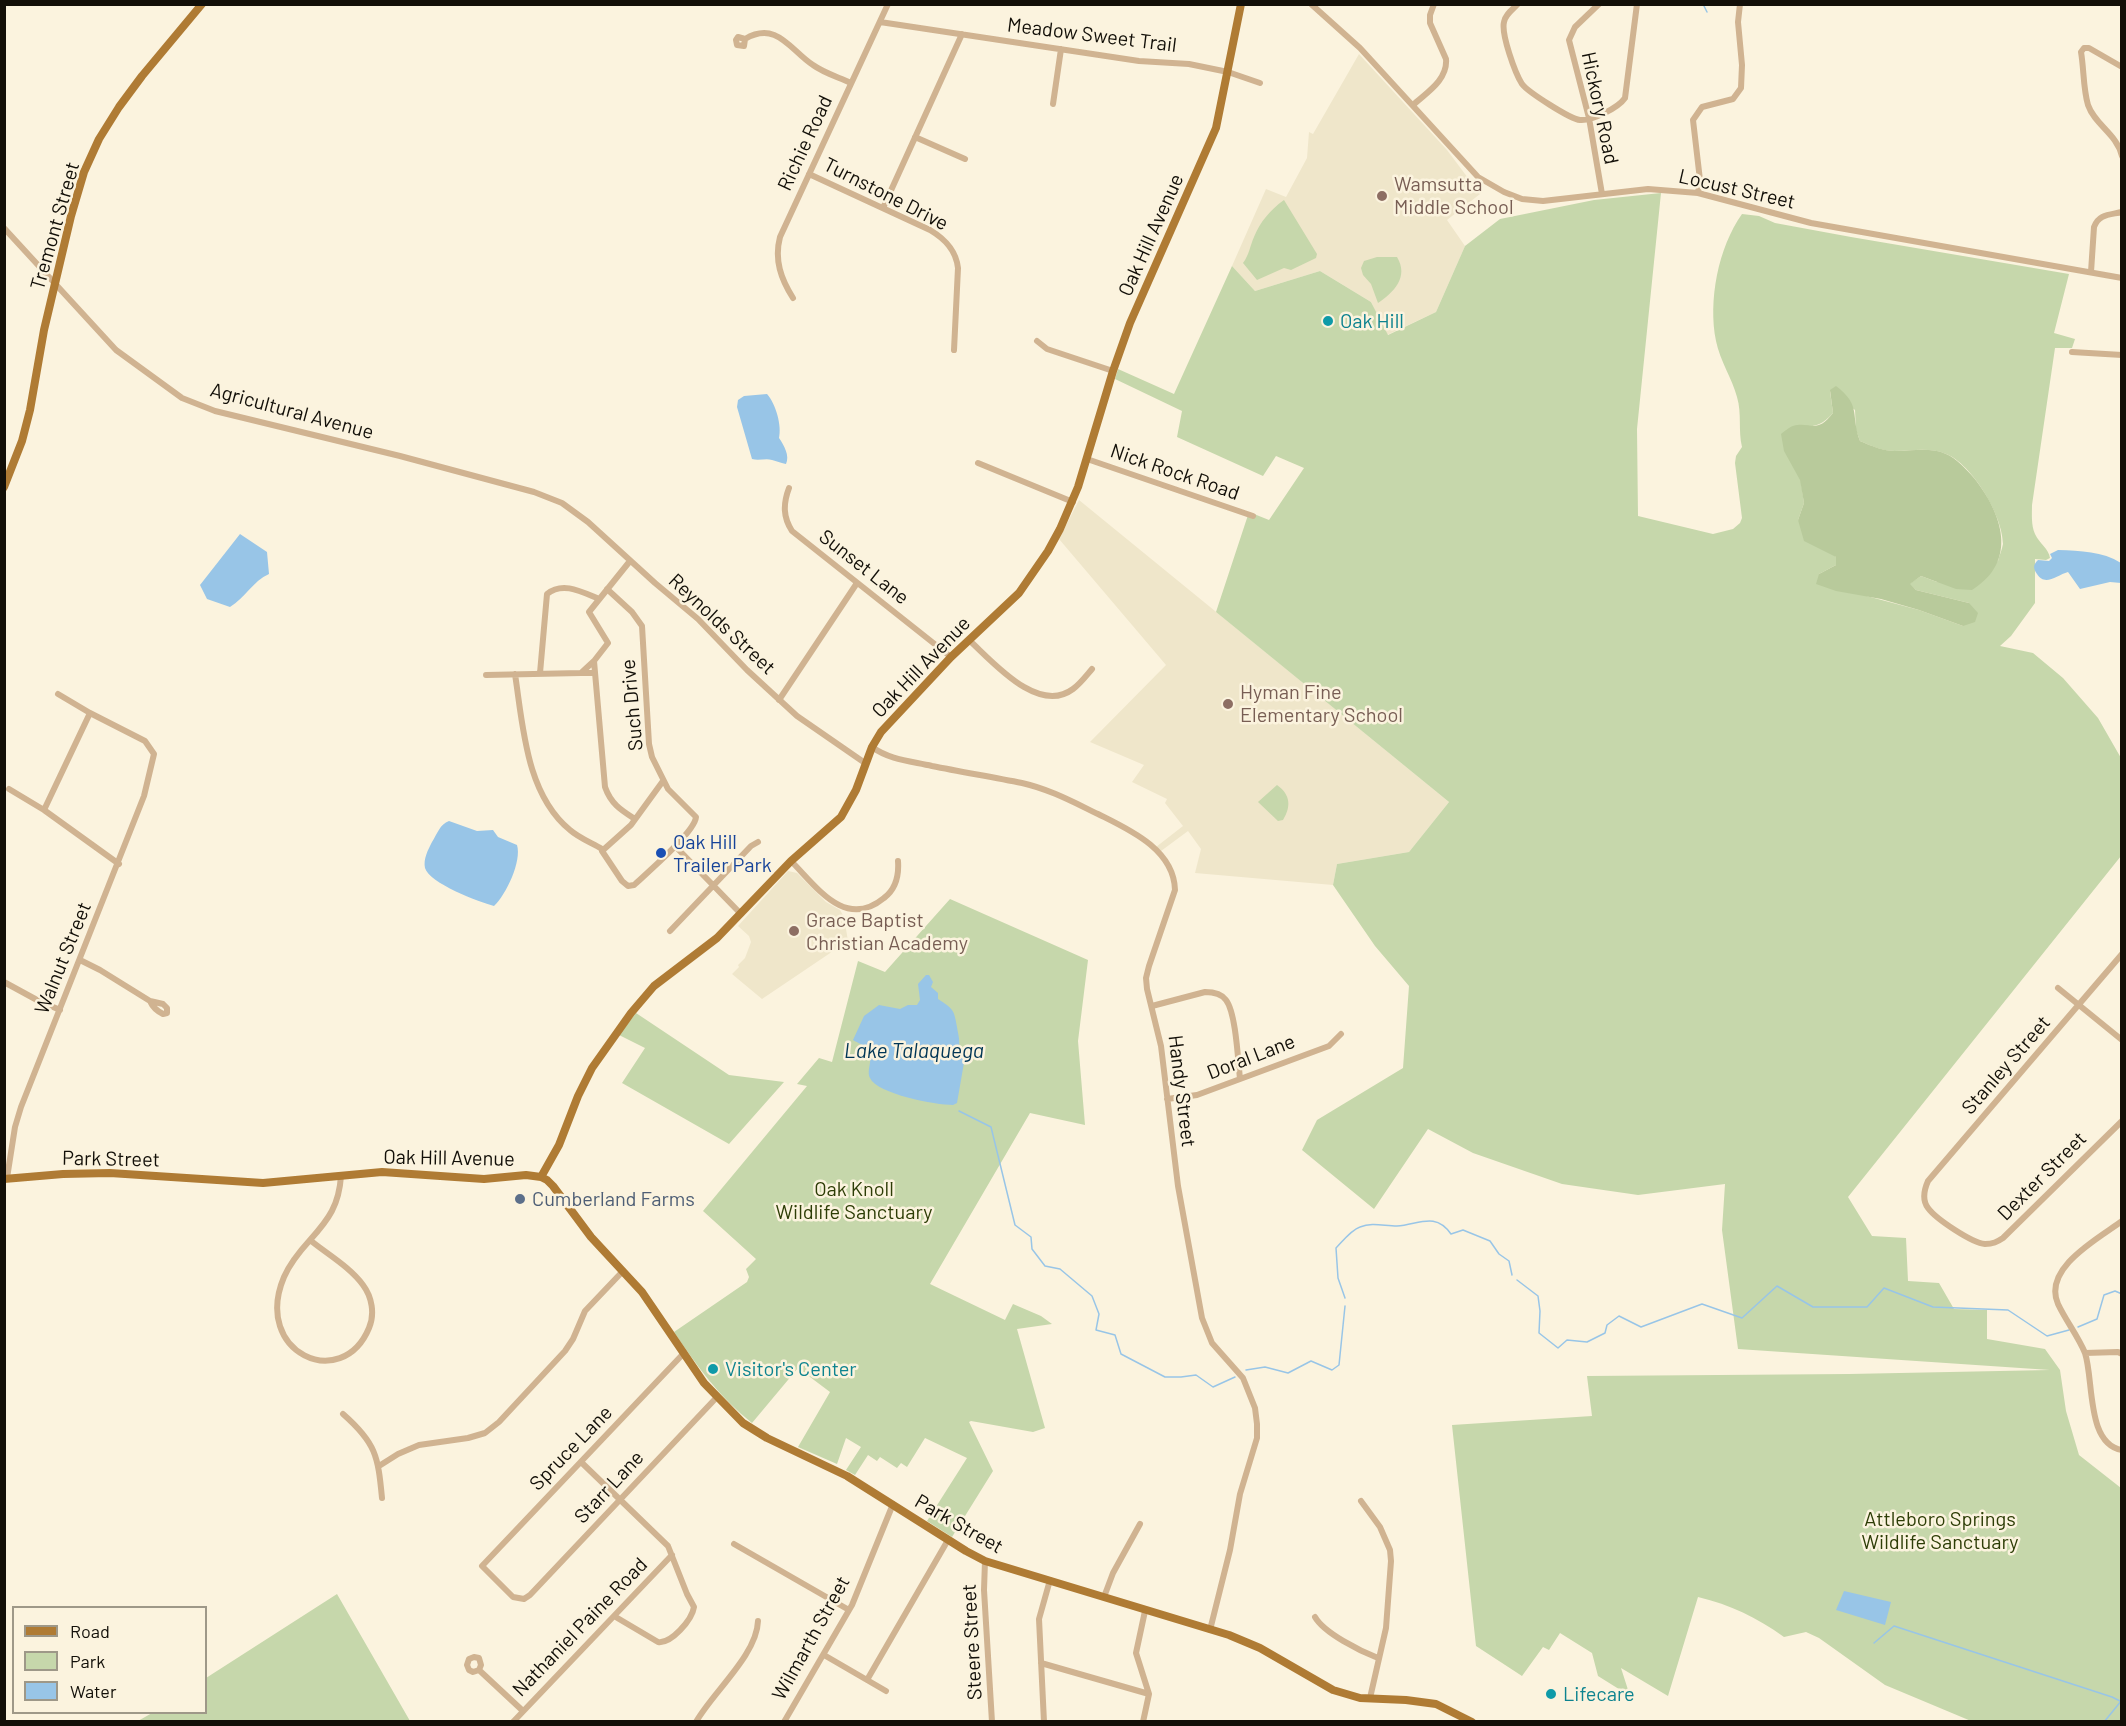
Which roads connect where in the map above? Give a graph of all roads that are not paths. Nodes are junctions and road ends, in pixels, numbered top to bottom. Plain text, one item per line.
1 (202, 4) edge
2 (888, 4) edge
3 (1241, 4) edge
4 (1311, 4) edge
5 (1434, 4) edge
6 (1518, 4) edge
7 (1599, 4) edge
8 (1637, 4) edge
9 (1740, 4) edge
10 (880, 22) junction
11 (962, 34) junction
12 (745, 39) dead end
13 (1061, 49) junction
14 (2121, 68) edge
15 (1228, 72) junction
16 (851, 83) junction
17 (1260, 83) dead end
18 (1053, 104) dead end
19 (1413, 105) junction
20 (1589, 118) junction
21 (915, 137) junction
22 (2121, 156) edge
23 (965, 159) dead end
24 (809, 174) junction
25 (1698, 193) junction
26 (1602, 194) junction
27 (883, 208) junction
28 (2121, 212) edge
29 (4, 228) edge
30 (2091, 272) junction
31 (2121, 278) edge
32 (55, 284) junction
33 (793, 298) dead end
34 (1037, 341) dead end
35 (954, 350) dead end
36 (2072, 352) dead end
37 (2121, 355) edge
38 (1113, 371) junction
39 (1087, 459) junction
40 (978, 463) dead end
41 (4, 488) edge
42 (789, 488) dead end
43 (1072, 502) junction
44 (562, 503) joint
45 (1253, 516) dead end
46 (630, 561) junction
47 (857, 583) junction
48 (607, 589) junction
49 (599, 599) junction
50 (969, 640) junction
51 (951, 657) junction
52 (594, 661) junction
53 (1092, 669) dead end
54 (540, 673) junction
55 (581, 673) junction
56 (595, 673) junction
57 (515, 674) junction
58 (486, 675) dead end
59 (58, 694) dead end
60 (779, 700) junction
61 (90, 713) junction
62 (872, 747) junction
63 (865, 763) junction
64 (663, 781) junction
65 (9, 789) dead end
66 (44, 810) junction
67 (635, 819) junction
68 (758, 842) dead end
69 (675, 846) junction
70 (602, 849) junction
71 (791, 861) junction
72 (898, 861) dead end
73 (118, 864) junction
74 (713, 885) junction
75 (741, 914) junction
76 (670, 931) dead end
77 (2121, 954) edge
78 (80, 960) junction
79 (4, 982) edge
80 (2058, 988) dead end
81 (150, 1001) dead end
82 (1152, 1006) junction
83 (2078, 1006) junction
84 (60, 1010) junction
85 (1341, 1034) dead end
86 (2121, 1040) edge
87 (1240, 1079) junction
88 (1167, 1099) junction
89 (2121, 1121) edge
90 (341, 1176) junction
91 (541, 1177) junction
92 (6, 1178) edge
93 (217, 1182) joint
94 (1925, 1201) joint
95 (2121, 1221) edge
96 (310, 1240) junction
97 (623, 1271) junction
98 (684, 1353) junction
99 (2085, 1353) junction
100 (2121, 1354) edge
101 (717, 1397) junction
102 (344, 1414) dead end
103 (2121, 1450) edge
104 (581, 1462) junction
105 (379, 1466) junction
106 (382, 1498) dead end
107 (621, 1499) junction
108 (1360, 1501) dead end
109 (893, 1504) junction
110 (1140, 1524) dead end
111 (948, 1540) junction
112 (734, 1544) dead end
113 (672, 1555) junction
114 (985, 1561) junction
115 (1050, 1580) junction
116 (1104, 1597) junction
117 (524, 1599) joint
118 (849, 1610) junction
119 (1145, 1611) junction
120 (614, 1616) junction
121 (1315, 1617) dead end
122 (758, 1621) dead end
123 (1210, 1630) junction
124 (824, 1655) junction
125 (1378, 1658) junction
126 (1041, 1663) junction
127 (479, 1670) dead end
128 (867, 1680) junction
129 (886, 1690) dead end
130 (1149, 1694) junction
131 (1370, 1698) junction
132 (523, 1710) junction
133 (513, 1722) edge
134 (696, 1722) edge
135 (784, 1722) edge
136 (992, 1722) edge
137 (1044, 1722) edge
138 (1143, 1722) edge
139 (1472, 1722) edge

1 - 32 main road, Tremont Street
2 - 10 street, Richie Road
3 - 15 main road, Oak Hill Avenue
4 - 19 street, Locust Street
5 - 19 street
6 - 20 street
7 - 20 street, Hickory Road
8 - 20 street
9 - 25 street
10 - 11 street, Meadow Sweet Trail
10 - 16 street, Richie Road
11 - 13 street, Meadow Sweet Trail
11 - 21 street
12 - 16 street
13 - 15 street, Meadow Sweet Trail
13 - 18 street
14 - 22 street
15 - 17 street, Meadow Sweet Trail
15 - 38 main road, Oak Hill Avenue
16 - 24 street, Richie Road
19 - 26 street, Locust Street
20 - 26 street, Hickory Road
21 - 23 street
21 - 27 street
24 - 27 street, Turnstone Drive
24 - 33 street, Richie Road
25 - 26 street, Locust Street
25 - 30 street, Locust Street
27 - 35 street, Turnstone Drive
28 - 30 street
29 - 32 street, Agricultural Avenue
30 - 31 street, Locust Street
32 - 41 main road, Tremont Street
32 - 44 street, Agricultural Avenue
34 - 38 street
36 - 37 street
38 - 39 main road, Oak Hill Avenue
39 - 43 main road, Oak Hill Avenue
39 - 45 street, Nick Rock Road
40 - 43 street
42 - 47 street, Sunset Lane
43 - 50 main road, Oak Hill Avenue
44 - 46 street, Reynolds Street
46 - 48 street
46 - 60 street, Reynolds Street
47 - 51 street, Sunset Lane
47 - 60 street
48 - 49 street
48 - 64 street, Such Drive
49 - 52 street
49 - 54 street
50 - 51 main road, Oak Hill Avenue
50 - 53 street
51 - 62 main road, Oak Hill Avenue
52 - 55 street
52 - 56 street
54 - 55 street
54 - 57 street
55 - 56 street
56 - 67 street
57 - 58 street
57 - 70 street
59 - 61 street
60 - 63 street, Reynolds Street
61 - 66 street
61 - 73 street, Walnut Street
62 - 63 main road, Oak Hill Avenue
62 - 82 street, Handy Street
63 - 71 main road, Oak Hill Avenue
64 - 67 street
64 - 69 street, Such Drive
65 - 66 street
66 - 73 street
67 - 70 street
68 - 74 street
69 - 70 street
69 - 74 street
71 - 72 street
71 - 75 main road, Oak Hill Avenue
73 - 78 street, Walnut Street
74 - 75 street
74 - 76 street
75 - 91 main road, Oak Hill Avenue
77 - 83 street, Stanley Street
78 - 81 street
78 - 84 street, Walnut Street
79 - 84 street
80 - 83 street
82 - 87 street
82 - 88 street, Handy Street
83 - 86 street
83 - 94 street, Stanley Street
84 - 92 street, Walnut Street
85 - 87 street, Doral Lane
87 - 88 street, Doral Lane
88 - 123 street, Handy Street
89 - 94 street, Dexter Street
90 - 91 main road, Oak Hill Avenue
90 - 93 main road, Oak Hill Avenue
90 - 96 street
91 - 97 main road, Park Street
92 - 93 main road, Park Street
95 - 99 street
96 - 96 street
97 - 98 main road, Park Street
97 - 105 street
98 - 101 main road, Park Street
98 - 104 street, Spruce Lane
99 - 100 street
99 - 103 street
101 - 107 street, Starr Lane
101 - 109 main road, Park Street
102 - 105 street
104 - 107 street
104 - 117 street, Spruce Lane
105 - 106 street
107 - 113 street
107 - 117 street, Starr Lane
108 - 125 street
109 - 111 main road, Park Street
109 - 118 street, Wilmarth Street
110 - 116 street
111 - 114 main road, Park Street
111 - 128 street
112 - 118 street
113 - 120 street, Nathaniel Paine Road
113 - 120 street
114 - 115 main road, Park Street
114 - 136 street, Steere Street
115 - 116 main road, Park Street
115 - 126 street
116 - 119 main road, Park Street
118 - 124 street, Wilmarth Street
119 - 123 main road, Park Street
119 - 130 street
120 - 132 street, Nathaniel Paine Road
121 - 125 street
122 - 134 street
123 - 131 main road, Park Street
124 - 128 street
124 - 135 street, Wilmarth Street
125 - 131 street
126 - 130 street
126 - 137 street
127 - 132 street
128 - 129 street
130 - 138 street
131 - 139 main road, Park Street
132 - 133 street, Nathaniel Paine Road

